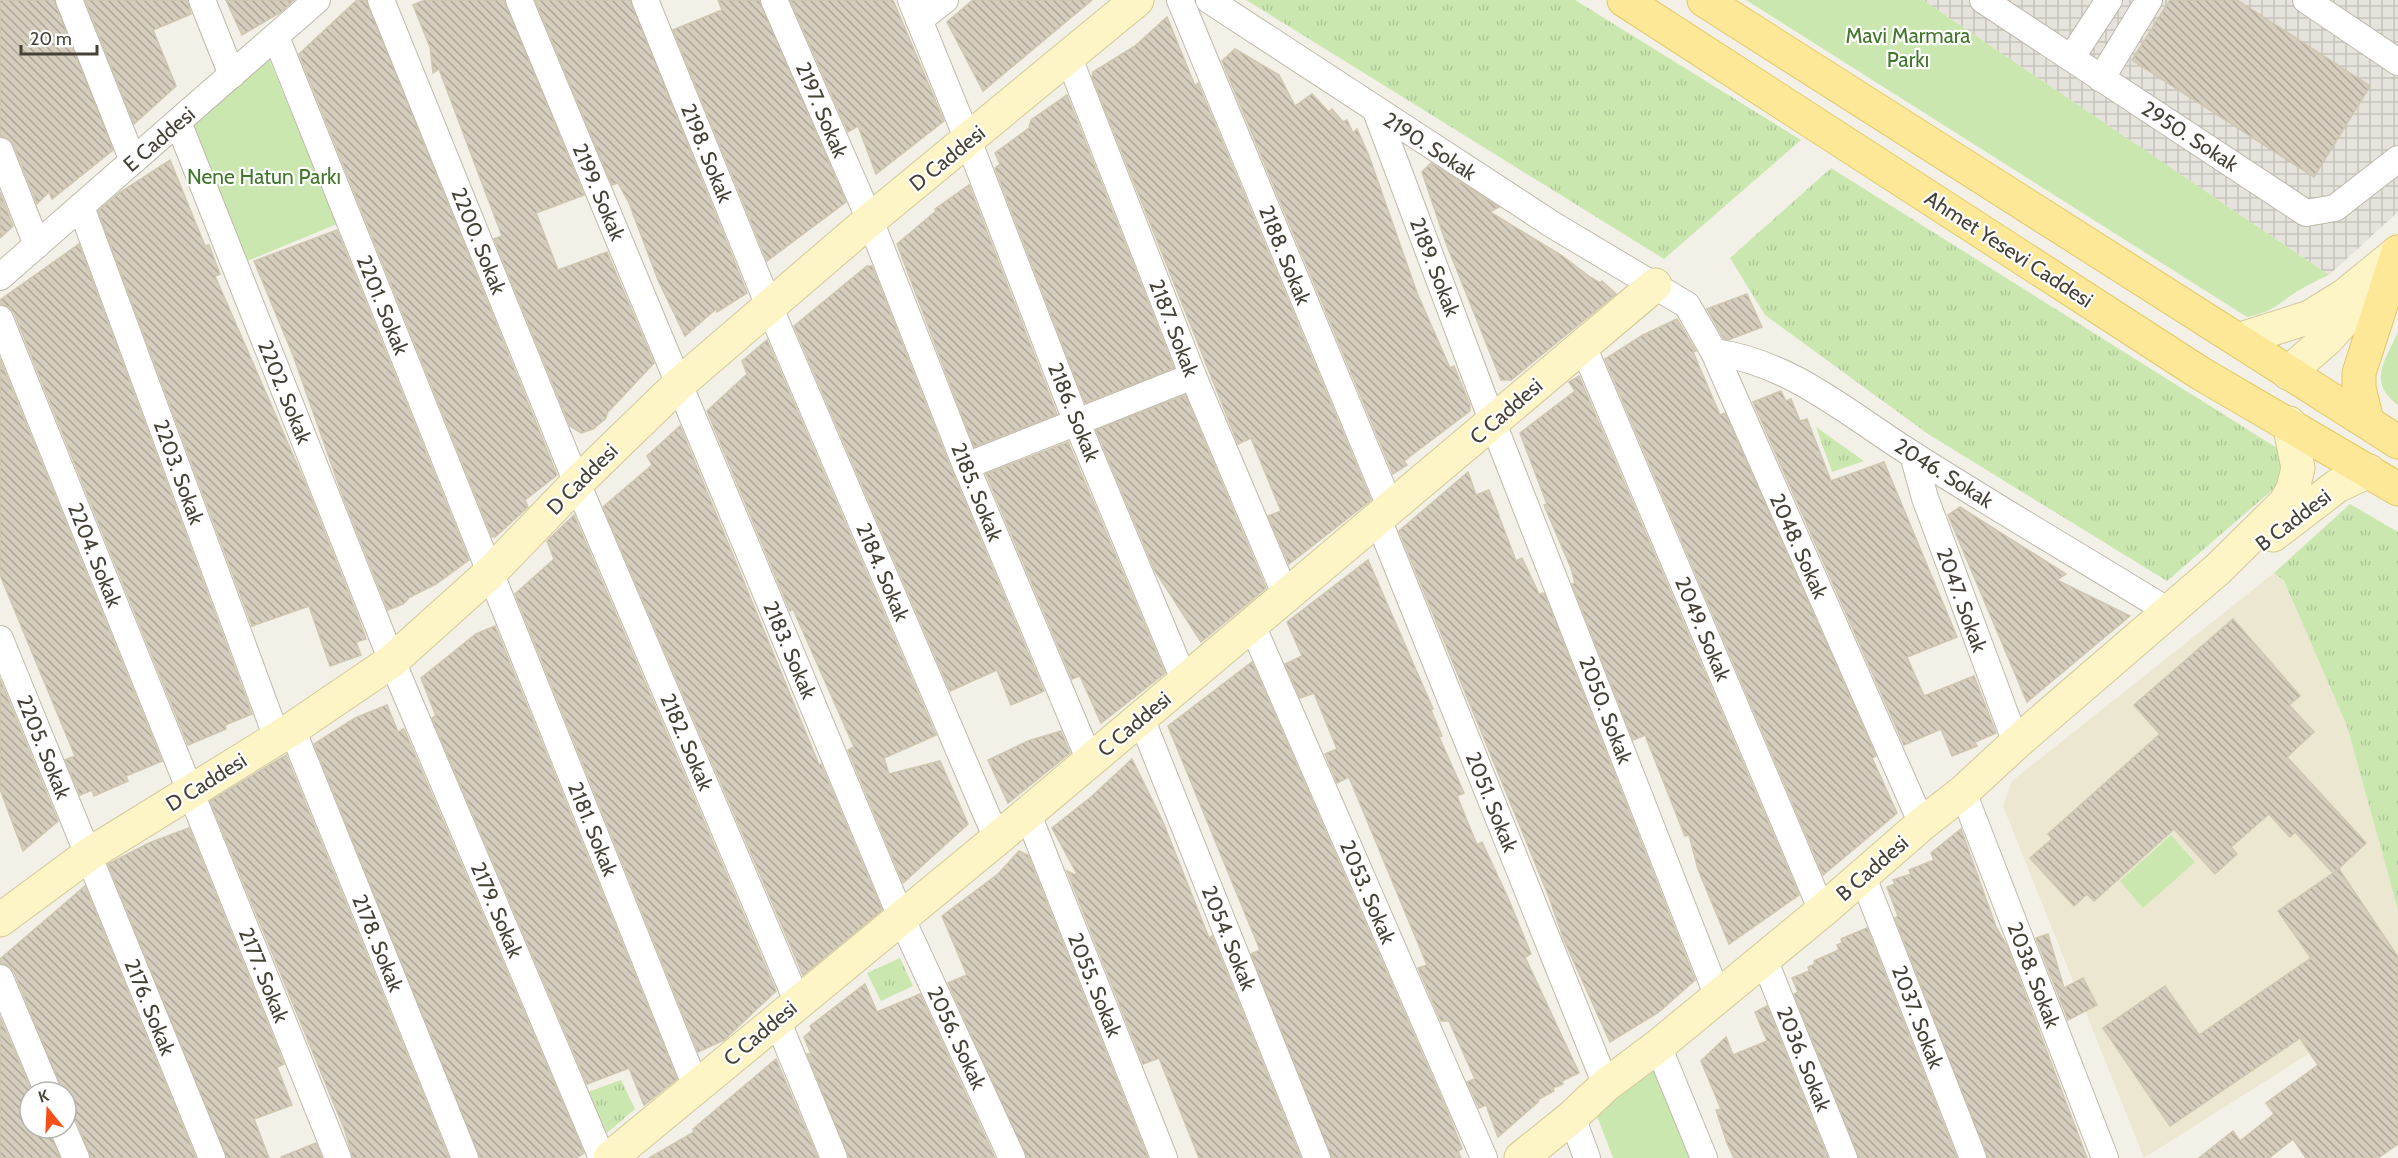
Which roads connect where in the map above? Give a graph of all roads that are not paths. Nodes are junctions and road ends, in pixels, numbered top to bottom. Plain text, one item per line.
1 (69, 0) edge
2 (202, 0) edge
3 (318, 0) edge
4 (381, 0) edge
5 (519, 0) edge
6 (645, 0) edge
7 (774, 0) edge
8 (945, 0) edge
9 (1137, 0) edge
10 (1180, 0) edge
11 (1209, 0) edge
12 (1624, 0) edge
13 (1704, 0) edge
14 (1983, 0) edge
15 (2109, 0) edge
16 (2149, 0) edge
17 (2307, 0) edge
18 (915, 10) edge
19 (276, 37) junction
20 (1069, 58) junction
21 (2071, 58) junction
22 (2398, 62) edge
23 (232, 75) junction
24 (2101, 79) junction
25 (1376, 111) junction
26 (178, 122) junction
27 (968, 140) junction
28 (0, 151) edge
29 (2398, 159) edge
30 (133, 161) junction
31 (81, 207) junction
32 (870, 220) junction
33 (37, 245) junction
34 (2398, 252) edge
35 (0, 277) edge
36 (1655, 285) junction
37 (769, 306) junction
38 (0, 319) edge
39 (2241, 339) junction
40 (1583, 346) junction
41 (1714, 352) junction
42 (2200, 373) junction
43 (2288, 373) junction
44 (1193, 376) junction
45 (679, 384) junction
46 (2367, 421) junction
47 (1077, 423) junction
48 (1493, 423) junction
49 (2289, 423) junction
50 (2398, 442) edge
51 (1913, 455) junction
52 (966, 466) junction
53 (2369, 471) junction
54 (577, 483) junction
55 (2398, 489) edge
56 (1384, 514) junction
57 (2218, 569) junction
58 (491, 572) junction
59 (1286, 596) junction
60 (2168, 611) junction
61 (1252, 625) junction
62 (0, 639) edge
63 (392, 661) junction
64 (1185, 682) junction
65 (1141, 718) junction
66 (284, 733) junction
67 (2016, 743) junction
68 (1090, 761) junction
69 (190, 791) junction
70 (1963, 792) junction
71 (1027, 812) junction
72 (1922, 824) junction
73 (997, 839) junction
74 (88, 855) junction
75 (1863, 877) junction
76 (1822, 911) junction
77 (901, 917) junction
78 (0, 920) edge
79 (1764, 959) junction
80 (0, 978) edge
81 (1718, 997) junction
82 (787, 1010) junction
83 (1658, 1046) junction
84 (43, 1080) edge
85 (1606, 1084) junction
86 (696, 1087) junction
87 (1572, 1117) junction
88 (68, 1140) edge
89 (619, 1154) edge
90 (76, 1158) edge
91 (212, 1158) edge
92 (338, 1158) edge
93 (465, 1158) edge
94 (834, 1158) edge
95 (1012, 1158) edge
96 (1164, 1158) edge
97 (1317, 1158) edge
98 (1484, 1158) edge
99 (1521, 1158) edge
100 (1587, 1158) edge
101 (1704, 1158) edge
102 (1844, 1158) edge
103 (1973, 1158) edge
104 (2105, 1158) edge

1 - 30 street
2 - 23 street
3 - 19 street, E Caddesi
4 - 54 street, 2200. Sokak
5 - 45 street, 2199. Sokak
6 - 37 street, 2198. Sokak
7 - 32 street, 2197. Sokak
8 - 18 street
9 - 20 street, D Caddesi
10 - 56 street, 2188. Sokak
11 - 25 street, 2190. Sokak
12 - 42 main road, Ahmet Yesevi Caddesi
13 - 39 main road
14 - 21 street, 2950. Sokak
15 - 21 street
16 - 24 street
17 - 22 street
18 - 27 street, 2186. Sokak
19 - 23 street, E Caddesi
19 - 58 street, 2201. Sokak
20 - 27 street, D Caddesi
20 - 44 street, 2187. Sokak
21 - 24 street, 2950. Sokak
23 - 26 street, E Caddesi
24 - 29 street, 2950. Sokak
25 - 36 street, 2190. Sokak
25 - 48 street, 2189. Sokak
26 - 30 street, E Caddesi
26 - 63 street, 2202. Sokak
27 - 32 street, D Caddesi
27 - 47 street, 2186. Sokak
28 - 33 street
30 - 31 street, E Caddesi
31 - 33 street, E Caddesi
31 - 66 street, 2203. Sokak
32 - 37 street, D Caddesi
32 - 52 street, 2185. Sokak
33 - 35 street, E Caddesi
34 - 39 street
34 - 43 street
34 - 46 main road
36 - 40 street, C Caddesi
36 - 41 street, 2048. Sokak
37 - 45 street, D Caddesi
37 - 73 street, 2184. Sokak
38 - 69 street, 2204. Sokak
39 - 43 main road
40 - 48 street, C Caddesi
40 - 76 street, 2049. Sokak
41 - 51 street, 2046. Sokak
41 - 72 street, 2048. Sokak
42 - 43 main road
42 - 49 main road, Ahmet Yesevi Caddesi
43 - 46 main road
44 - 47 street
44 - 59 street, 2187. Sokak
45 - 54 street, D Caddesi
45 - 77 street, 2183. Sokak
46 - 50 main road
47 - 52 street
47 - 64 street, 2186. Sokak
48 - 56 street, C Caddesi
48 - 81 street, 2050. Sokak
49 - 53 main road, Ahmet Yesevi Caddesi
49 - 57 street, B Caddesi
51 - 60 street, 2046. Sokak
51 - 67 street, 2047. Sokak
52 - 68 street, 2185. Sokak
53 - 55 main road, Ahmet Yesevi Caddesi
53 - 57 street, B Caddesi
54 - 58 street, D Caddesi
54 - 82 street, 2182. Sokak
56 - 59 street, C Caddesi
56 - 85 street, 2051. Sokak
57 - 60 street, B Caddesi
58 - 63 street, D Caddesi
58 - 86 street, 2181. Sokak
59 - 61 street, C Caddesi
60 - 67 street, B Caddesi
61 - 64 street, C Caddesi
61 - 98 street, 2053. Sokak
62 - 74 street, 2205. Sokak
63 - 66 street, D Caddesi
63 - 89 street, 2179. Sokak
64 - 65 street, C Caddesi
65 - 68 street, C Caddesi
65 - 97 street, 2054. Sokak
66 - 69 street, D Caddesi
66 - 93 street, 2178. Sokak
67 - 70 street, B Caddesi
68 - 71 street, C Caddesi
69 - 74 street, D Caddesi
69 - 92 street, 2177. Sokak
70 - 72 street, B Caddesi
70 - 104 street, 2038. Sokak
71 - 73 street, C Caddesi
71 - 96 street, 2055. Sokak
72 - 75 street, B Caddesi
73 - 77 street, C Caddesi
74 - 78 street, D Caddesi
74 - 91 street, 2176. Sokak
75 - 76 street, B Caddesi
75 - 103 street, 2037. Sokak
76 - 79 street, B Caddesi
77 - 82 street, C Caddesi
77 - 95 street, 2056. Sokak
79 - 81 street, B Caddesi
79 - 102 street, 2036. Sokak
80 - 84 street
81 - 83 street, B Caddesi
82 - 86 street, C Caddesi
82 - 94 street, 2182. Sokak
83 - 85 street, B Caddesi
83 - 101 street
85 - 87 street, B Caddesi
86 - 89 street, C Caddesi
87 - 99 street, B Caddesi
87 - 100 street
88 - 90 street

